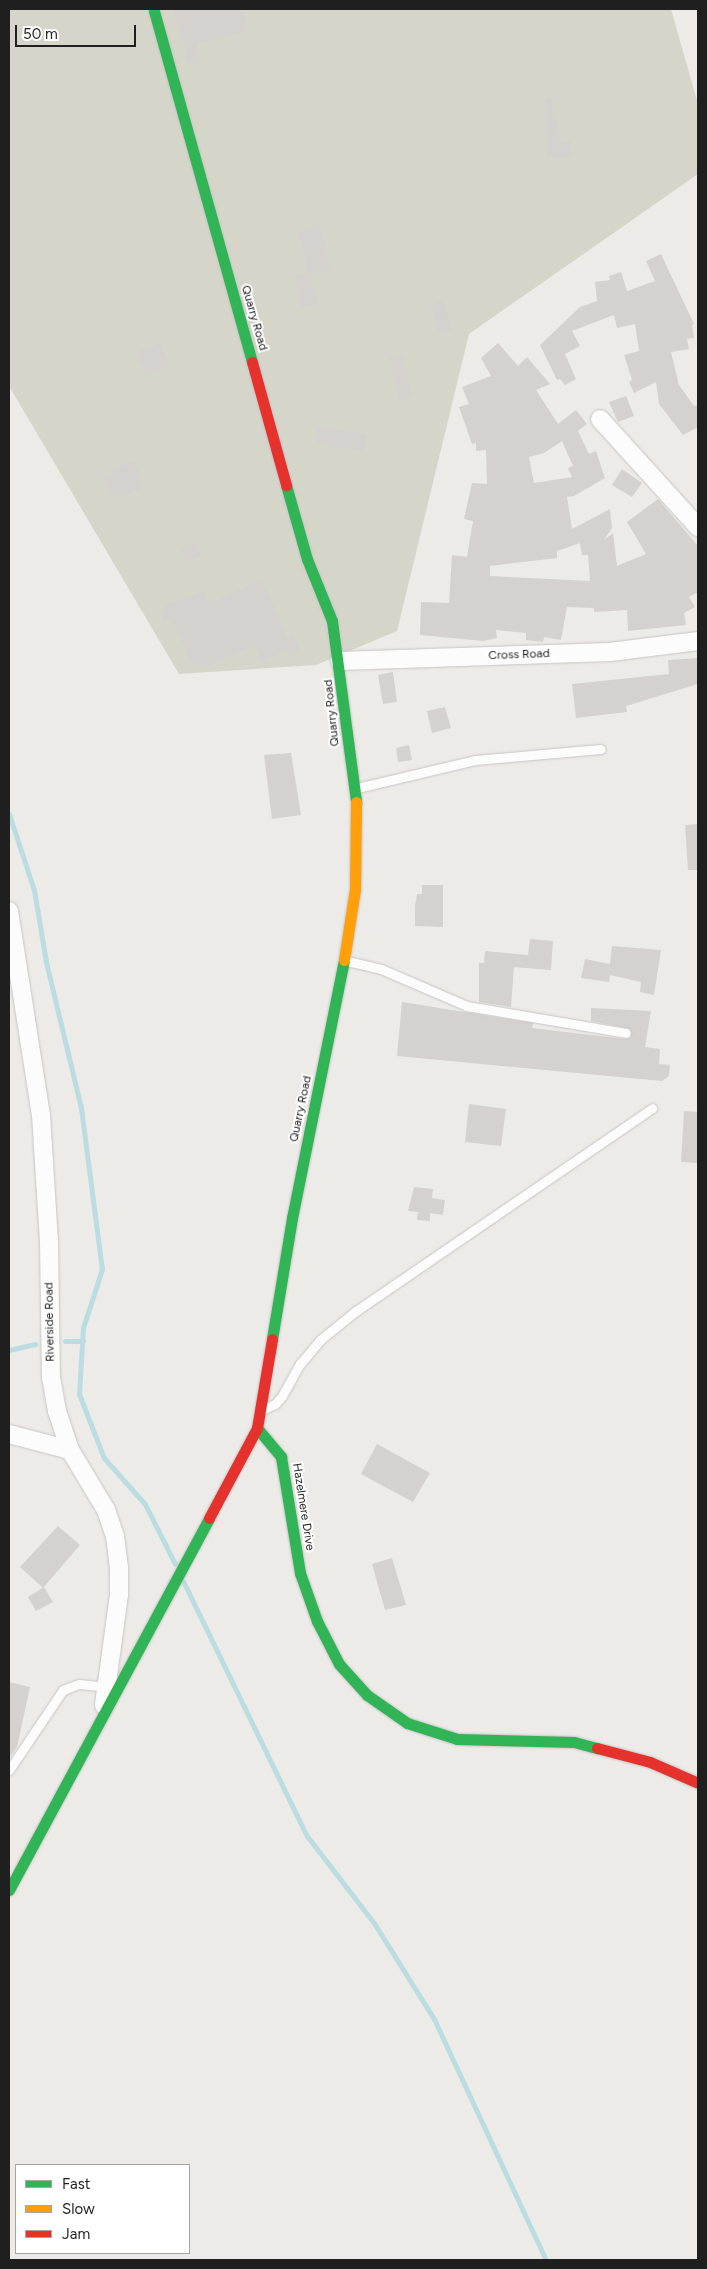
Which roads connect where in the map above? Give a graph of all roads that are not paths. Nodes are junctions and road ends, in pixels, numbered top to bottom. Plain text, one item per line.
1 (154, 11) dead end
2 (600, 419) dead end
3 (698, 527) edge
4 (698, 641) edge
5 (340, 660) junction
6 (601, 749) dead end
7 (354, 788) junction
8 (9, 911) edge
9 (344, 960) junction
10 (626, 1032) dead end
11 (652, 1108) dead end
12 (260, 1411) junction
13 (257, 1428) junction
14 (9, 1434) edge
15 (70, 1450) junction
16 (106, 1686) junction
17 (102, 1720) junction
18 (9, 1770) edge
19 (698, 1783) edge
20 (9, 1890) edge

1 - 5 street, Quarry Road
2 - 3 street
4 - 5 street, Cross Road
5 - 7 street, Quarry Road
6 - 7 lane
7 - 9 street, Quarry Road
8 - 15 street, Riverside Road
9 - 10 lane
9 - 12 street, Quarry Road
11 - 12 lane
12 - 13 street, Quarry Road
13 - 17 street
13 - 19 street, Hazelmere Drive
14 - 15 street
15 - 16 street, Riverside Road
16 - 17 street, Riverside Road
16 - 18 lane
17 - 20 street

